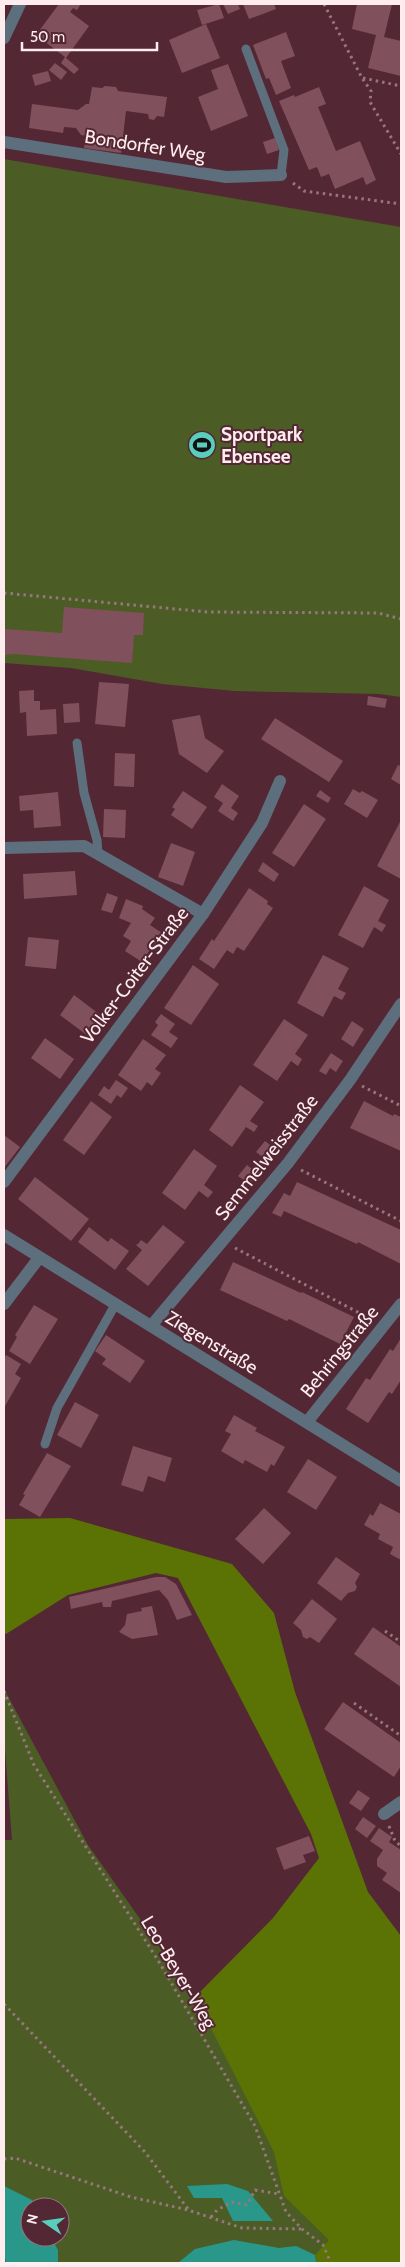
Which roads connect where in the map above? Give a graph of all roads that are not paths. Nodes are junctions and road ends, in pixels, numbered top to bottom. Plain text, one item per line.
1 (20, 4) edge
2 (4, 38) edge
3 (246, 49) dead end
4 (4, 142) edge
5 (281, 175) joint
6 (77, 743) dead end
7 (280, 781) dead end
8 (4, 848) edge
9 (98, 854) junction
10 (203, 914) junction
11 (401, 1004) edge
12 (4, 1182) edge
13 (4, 1235) edge
14 (39, 1258) junction
15 (4, 1304) edge
16 (401, 1304) edge
17 (115, 1305) junction
18 (151, 1326) junction
19 (307, 1422) junction
20 (45, 1444) dead end
21 (401, 1481) edge
22 (401, 1802) edge
23 (384, 1814) road end

1 - 2 street
3 - 5 lane
4 - 5 street, Bondorfer Weg
6 - 9 lane
7 - 10 street, Volker-Coiter-Straße
8 - 9 street
9 - 10 street
10 - 12 street, Volker-Coiter-Straße
11 - 18 street, Semmelweisstraße
13 - 14 street, Ziegenstraße
14 - 15 street
14 - 17 street, Ziegenstraße
16 - 19 street, Behringstraße
17 - 18 street, Ziegenstraße
17 - 20 lane
18 - 19 street, Ziegenstraße
19 - 21 street, Ziegenstraße
22 - 23 street

